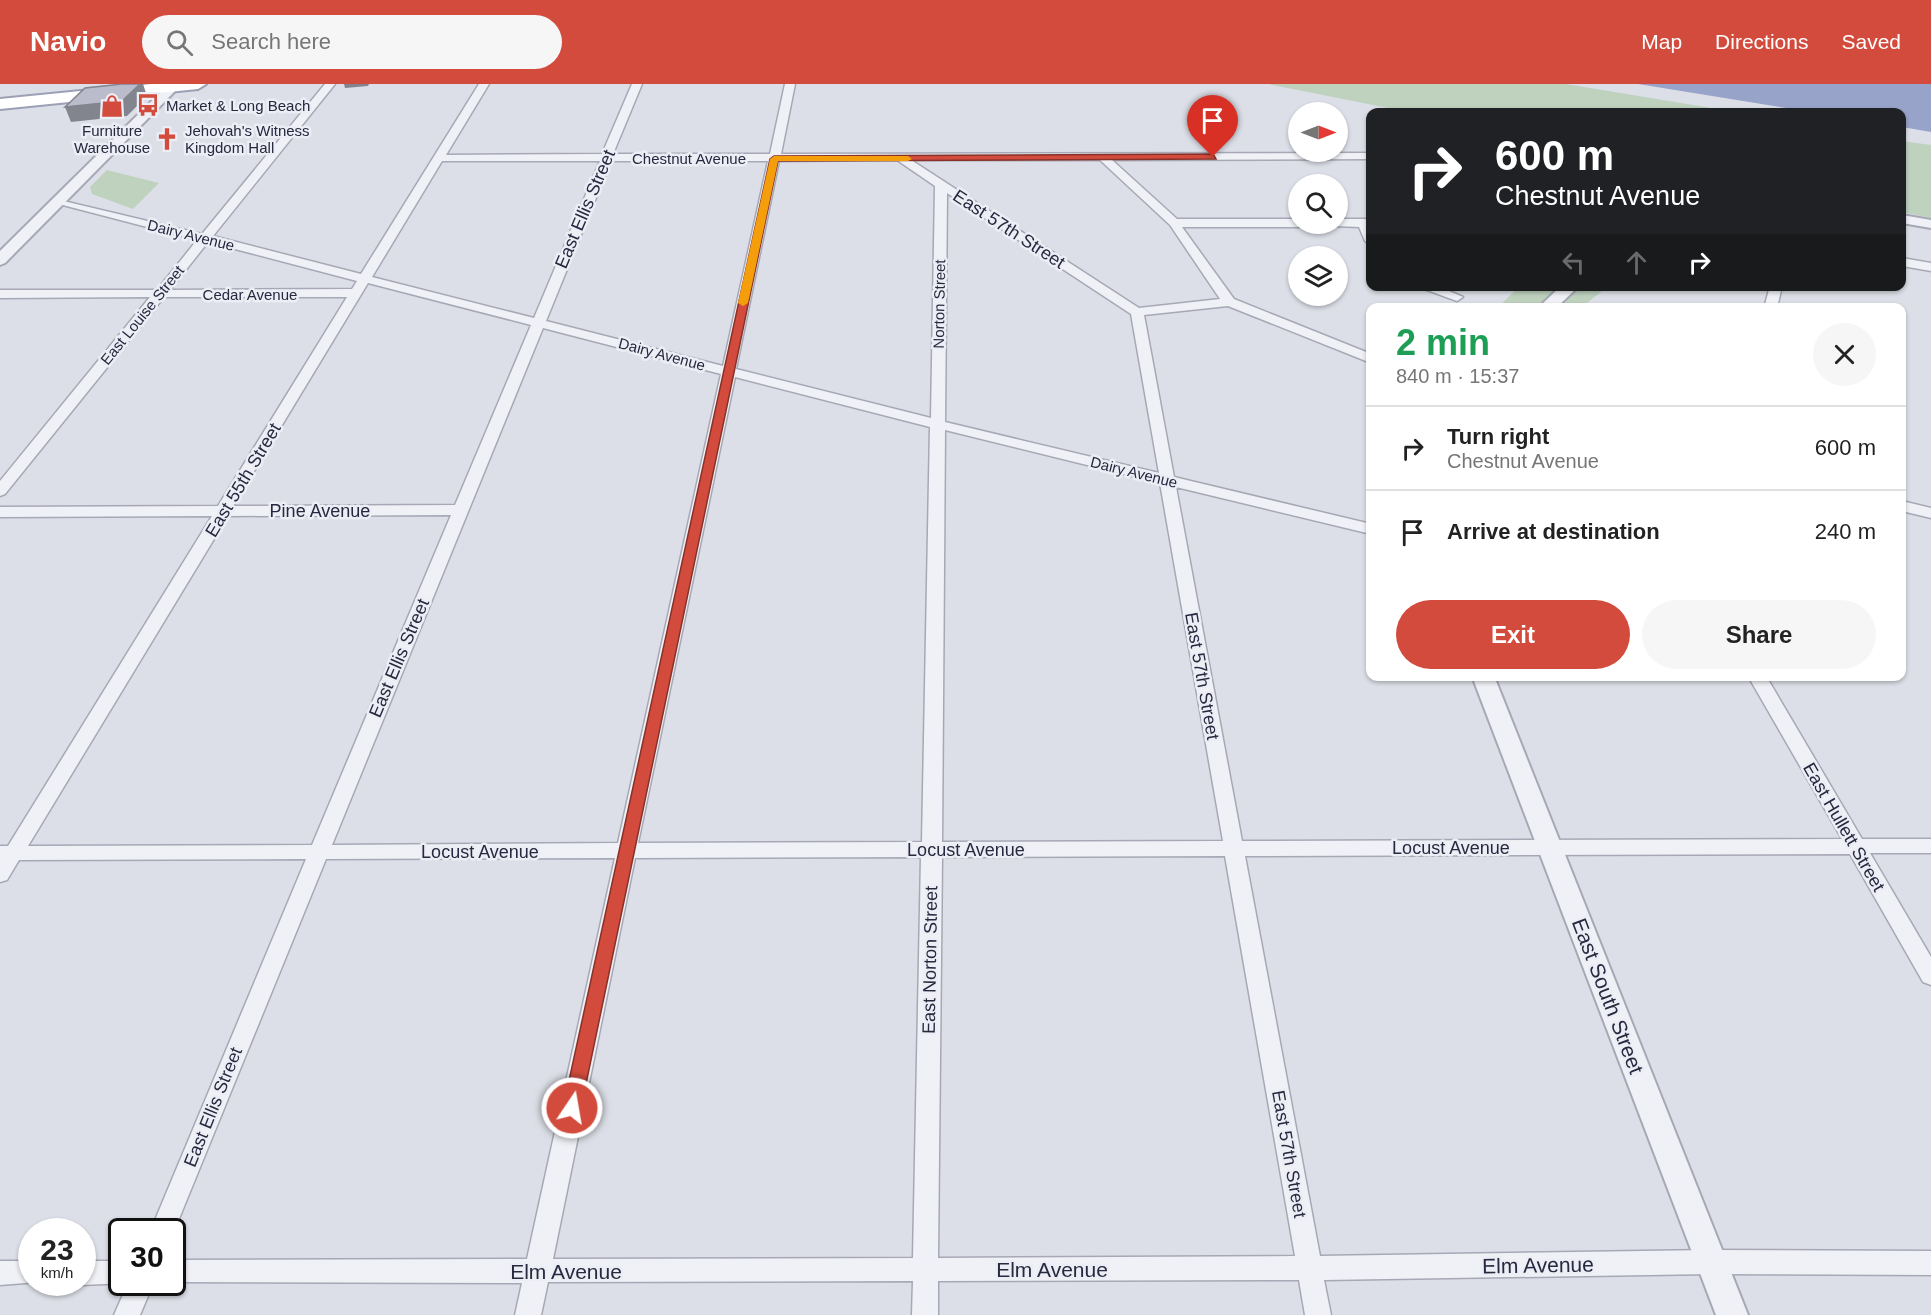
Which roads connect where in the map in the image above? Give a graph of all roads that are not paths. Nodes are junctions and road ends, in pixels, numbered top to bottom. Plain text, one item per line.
1 (132, 84) edge
2 (198, 84) edge
3 (330, 84) edge
4 (484, 84) edge
5 (637, 84) edge
6 (790, 84) edge
7 (174, 85) edge
8 (0, 97) edge
9 (0, 104) edge
10 (1366, 156) edge
11 (1102, 157) junction
12 (439, 158) junction
13 (606, 158) junction
14 (774, 159) junction
15 (902, 159) junction
16 (941, 184) junction
17 (59, 201) junction
18 (1906, 220) edge
19 (1174, 223) junction
20 (1288, 223) edge
21 (1348, 223) edge
22 (1366, 223) edge
23 (1931, 224) edge
24 (204, 238) junction
25 (0, 260) edge
26 (1906, 263) edge
27 (1931, 267) edge
28 (360, 286) junction
29 (1438, 291) edge
30 (1565, 291) edge
31 (0, 294) edge
32 (160, 294) junction
33 (1457, 297) dead end
34 (1229, 302) junction
35 (1552, 303) edge
36 (1137, 312) junction
37 (538, 322) junction
38 (1366, 357) edge
39 (729, 372) junction
40 (936, 424) junction
41 (1165, 480) junction
42 (0, 491) edge
43 (1906, 507) edge
44 (461, 510) junction
45 (224, 511) junction
46 (0, 512) edge
47 (1931, 513) edge
48 (1366, 528) edge
49 (1485, 681) edge
50 (1760, 681) edge
51 (1855, 846) junction
52 (1931, 846) edge
53 (1550, 847) junction
54 (1233, 849) junction
55 (931, 850) junction
56 (627, 851) junction
57 (318, 852) junction
58 (7, 853) edge
59 (0, 875) edge
60 (1931, 976) edge
61 (168, 1218) edge
62 (1711, 1262) junction
63 (1931, 1263) edge
64 (1309, 1268) junction
65 (926, 1269) junction
66 (537, 1271) junction
67 (186, 1272) edge
68 (0, 1273) edge
69 (18, 1273) edge
70 (135, 1296) edge
71 (127, 1315) edge
72 (528, 1315) edge
73 (926, 1315) edge
74 (1318, 1315) edge
75 (1732, 1315) edge

1 - 8 main road
2 - 7 main road
3 - 24 street, East Louise Street
4 - 12 street, East 55th Street
5 - 13 street, East Ellis Street
6 - 14 street
7 - 9 main road
7 - 17 street
10 - 11 street, Chestnut Avenue
11 - 15 street, Chestnut Avenue
11 - 19 street
12 - 13 street, Chestnut Avenue
12 - 28 street, East 55th Street
13 - 14 street, Chestnut Avenue
13 - 37 street, East Ellis Street
14 - 15 street, Chestnut Avenue
14 - 39 street
15 - 16 street, East 57th Street
16 - 36 street, East 57th Street
16 - 40 street, Norton Street
17 - 24 street, Dairy Avenue
17 - 25 street
18 - 23 street
19 - 20 street
19 - 34 street
21 - 22 street
24 - 28 street, Dairy Avenue
24 - 32 street, East Louise Street
26 - 27 street
28 - 32 street, Cedar Avenue
28 - 37 street, Dairy Avenue
28 - 45 street, East 55th Street
29 - 33 street
30 - 35 street
31 - 32 street, Cedar Avenue
32 - 42 street, East Louise Street
34 - 36 street
34 - 38 street
36 - 41 street, East 57th Street
37 - 39 street, Dairy Avenue
37 - 44 street, East Ellis Street
39 - 40 street, Dairy Avenue
39 - 56 street
40 - 41 street, Dairy Avenue
40 - 55 street, East Norton Street
41 - 48 street, Dairy Avenue
41 - 54 street, East 57th Street
43 - 47 street
44 - 45 street, Pine Avenue
44 - 57 street, East Ellis Street
45 - 46 street, Pine Avenue
45 - 58 street, East 55th Street
49 - 53 street, East South Street
50 - 51 street, East Hullett Street
51 - 52 street, Locust Avenue
51 - 53 street, Locust Avenue
51 - 60 street, East Hullett Street
53 - 54 street, Locust Avenue
53 - 62 street, East South Street
54 - 55 street, Locust Avenue
54 - 64 street, East 57th Street
55 - 56 street, Locust Avenue
55 - 65 street, East Norton Street
56 - 57 street, Locust Avenue
56 - 66 street
57 - 58 street, Locust Avenue
57 - 61 street, East Ellis Street
58 - 59 street, East 55th Street
62 - 63 street, Elm Avenue
62 - 64 street, Elm Avenue
62 - 75 street, East South Street
64 - 65 street, Elm Avenue
64 - 74 street, East 57th Street
65 - 66 street, Elm Avenue
65 - 73 street, East Norton Street
66 - 67 street, Elm Avenue
66 - 72 street
68 - 69 street
70 - 71 street

